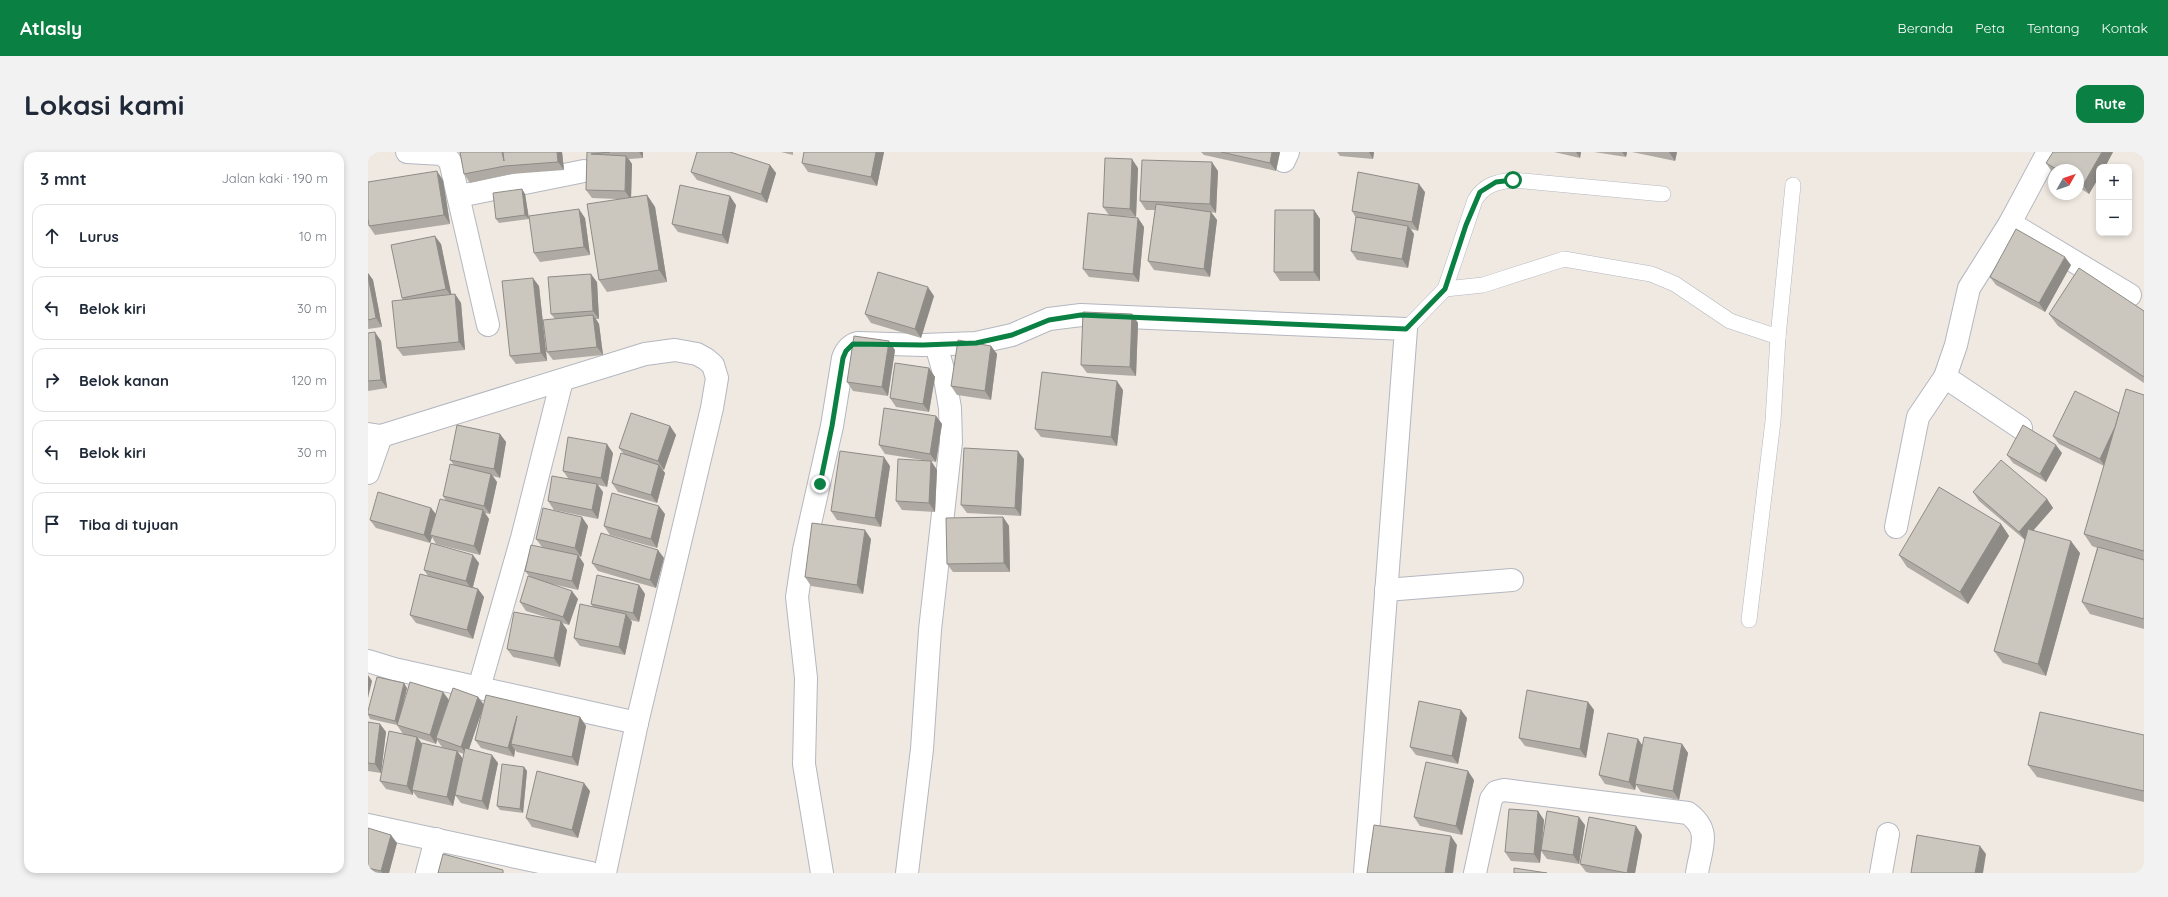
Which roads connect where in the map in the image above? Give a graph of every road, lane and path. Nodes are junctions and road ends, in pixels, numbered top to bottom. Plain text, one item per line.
1 (407, 152) edge
2 (2048, 152) edge
3 (584, 171) dead end
4 (1793, 185) dead end
5 (1663, 194) dead end
6 (459, 196) junction
7 (2010, 223) junction
8 (1445, 289) junction
9 (2130, 295) dead end
10 (488, 325) dead end
11 (1406, 329) junction
12 (1778, 337) junction
13 (936, 345) junction
14 (1945, 377) junction
15 (562, 380) junction
16 (2021, 428) edge
17 (375, 435) edge
18 (368, 473) edge
19 (1896, 527) dead end
20 (1512, 580) dead end
21 (1386, 590) junction
22 (1749, 620) dead end
23 (368, 661) edge
24 (480, 688) junction
25 (638, 723) junction
26 (368, 825) edge
27 (1888, 834) dead end
28 (436, 839) junction
29 (427, 873) edge
30 (591, 873) edge
31 (605, 873) edge
32 (822, 873) edge
33 (907, 873) edge
34 (1365, 873) edge
35 (1475, 873) edge
36 (1697, 873) edge
37 (1881, 873) edge

1 - 6 street
2 - 7 street
3 - 6 street
4 - 12 lane
5 - 8 lane
6 - 10 street
7 - 9 street
7 - 14 street
8 - 11 lane
8 - 12 lane
11 - 13 street
11 - 21 street
12 - 22 lane
13 - 32 street
13 - 33 street
14 - 16 street
14 - 19 street
15 - 17 street
15 - 24 street
15 - 25 street
17 - 18 street
20 - 21 street
21 - 34 street
23 - 24 street
24 - 25 street
25 - 31 street
26 - 28 street
27 - 37 street
28 - 29 street
28 - 30 street
35 - 36 street

